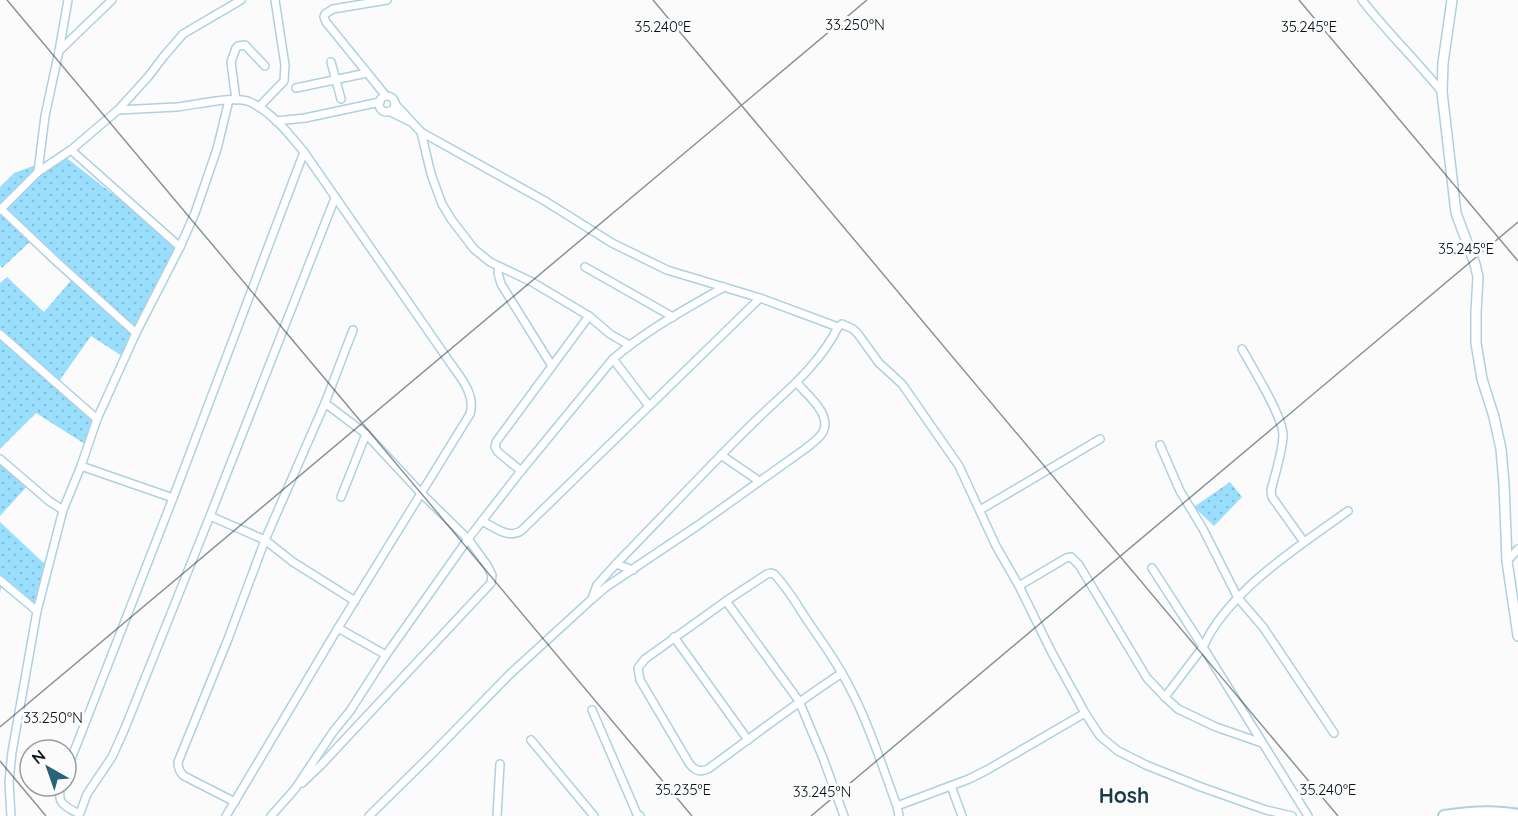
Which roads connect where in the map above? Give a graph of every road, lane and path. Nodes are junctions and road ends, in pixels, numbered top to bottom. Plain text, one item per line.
1 (68, 0) edge
2 (112, 0) edge
3 (241, 0) edge
4 (275, 0) edge
5 (387, 0) edge
6 (1362, 0) edge
7 (1452, 0) edge
8 (59, 51) junction
9 (331, 62) dead end
10 (266, 66) dead end
11 (367, 73) junction
12 (336, 80) junction
13 (296, 88) dead end
14 (1442, 92) junction
15 (386, 96) junction
16 (341, 99) dead end
17 (233, 100) junction
18 (380, 102) junction
19 (395, 104) junction
20 (259, 107) junction
21 (118, 110) junction
22 (389, 111) junction
23 (276, 121) junction
24 (411, 122) junction
25 (421, 132) junction
26 (71, 150) junction
27 (304, 152) junction
28 (38, 172) junction
29 (335, 198) junction
30 (1, 209) edge
31 (180, 247) junction
32 (499, 267) junction
33 (585, 267) dead end
34 (724, 287) junction
35 (760, 298) junction
36 (589, 316) junction
37 (673, 317) junction
38 (838, 327) junction
39 (353, 330) dead end
40 (136, 333) junction
41 (0, 334) edge
42 (629, 345) junction
43 (1242, 349) dead end
44 (613, 359) junction
45 (552, 366) junction
46 (796, 383) junction
47 (324, 403) junction
48 (649, 406) junction
49 (97, 419) junction
50 (366, 434) junction
51 (1100, 439) dead end
52 (1160, 445) dead end
53 (721, 455) junction
54 (0, 459) edge
55 (81, 466) junction
56 (521, 471) junction
57 (759, 481) junction
58 (420, 492) junction
59 (340, 497) dead end
60 (173, 498) junction
61 (63, 510) junction
62 (980, 510) junction
63 (1348, 511) dead end
64 (210, 516) junction
65 (482, 521) junction
66 (468, 538) junction
67 (265, 540) junction
68 (1304, 542) junction
69 (1518, 549) edge
70 (1507, 561) junction
71 (616, 564) junction
72 (1152, 568) dead end
73 (633, 570) junction
74 (0, 580) edge
75 (1019, 586) junction
76 (1238, 598) junction
77 (592, 599) junction
78 (355, 601) junction
79 (726, 601) junction
80 (38, 611) junction
81 (338, 628) junction
82 (1518, 636) edge
83 (675, 637) junction
84 (1203, 647) junction
85 (386, 655) junction
86 (842, 673) junction
87 (1164, 697) junction
88 (799, 701) junction
89 (592, 710) dead end
90 (350, 711) junction
91 (1085, 713) junction
92 (362, 720) junction
93 (1334, 733) dead end
94 (531, 740) dead end
95 (748, 740) junction
96 (78, 741) edge
97 (1262, 743) junction
98 (500, 764) dead end
99 (951, 786) junction
100 (295, 789) junction
101 (59, 798) edge
102 (235, 802) junction
103 (897, 806) junction
104 (79, 815) edge
105 (1518, 815) edge
106 (11, 816) edge
107 (226, 816) edge
108 (271, 816) edge
109 (369, 816) edge
110 (497, 816) edge
111 (594, 816) edge
112 (640, 816) edge
113 (844, 816) edge
114 (899, 816) edge
115 (962, 816) edge
116 (1292, 816) edge
117 (1308, 816) edge
118 (1444, 816) edge

1 - 8 street
2 - 8 street
3 - 21 street
4 - 20 street
5 - 11 street
6 - 14 street
7 - 14 street
8 - 28 street
9 - 12 street
10 - 17 street
11 - 12 street
11 - 15 street
12 - 13 street
12 - 16 street
14 - 70 street
15 - 18 street
15 - 19 street
17 - 20 street
17 - 21 street
17 - 31 street
18 - 22 street
18 - 23 street
19 - 22 street
19 - 24 street
20 - 23 street
21 - 26 street
22 - 24 street
23 - 27 street
24 - 25 street
25 - 32 street
25 - 34 street
26 - 28 street
26 - 31 street
27 - 29 street
27 - 60 street
28 - 30 street
29 - 58 street
29 - 64 street
30 - 40 street
31 - 40 street
32 - 36 street
32 - 45 street
33 - 37 street
34 - 35 street
34 - 37 street
35 - 38 street
35 - 48 street
36 - 42 street
36 - 45 street
37 - 42 street
38 - 46 street
38 - 62 street
39 - 47 street
40 - 49 street
41 - 49 street
42 - 44 street
43 - 68 street
44 - 48 street
44 - 56 street
45 - 56 street
46 - 53 street
46 - 57 street
47 - 50 street
47 - 67 street
48 - 65 street
49 - 55 street
50 - 58 street
50 - 59 street
51 - 62 street
52 - 76 street
53 - 57 street
53 - 71 street
54 - 61 street
55 - 60 street
55 - 61 street
56 - 65 street
57 - 73 street
58 - 66 street
58 - 78 street
60 - 96 street
61 - 80 street
62 - 75 street
63 - 68 street
64 - 67 street
64 - 104 street
65 - 66 street
66 - 85 street
66 - 92 street
67 - 78 street
67 - 102 street
68 - 76 street
69 - 70 street
70 - 82 street
71 - 73 street
71 - 77 street
72 - 84 street
73 - 77 street
74 - 80 street
75 - 87 street
75 - 91 street
76 - 84 street
76 - 93 street
77 - 109 street
78 - 81 street
79 - 83 street
79 - 86 street
79 - 88 street
80 - 106 street
81 - 85 street
81 - 102 street
83 - 95 street
83 - 95 street
84 - 87 street
84 - 97 street
85 - 90 street
86 - 88 street
86 - 103 street
87 - 97 street
88 - 95 street
88 - 113 street
89 - 112 street
90 - 92 street
90 - 100 street
91 - 99 street
91 - 116 street
92 - 100 street
94 - 111 street
97 - 117 street
98 - 110 street
99 - 103 street
99 - 115 street
100 - 108 street
101 - 104 street
102 - 107 street
103 - 114 street
105 - 118 main road

